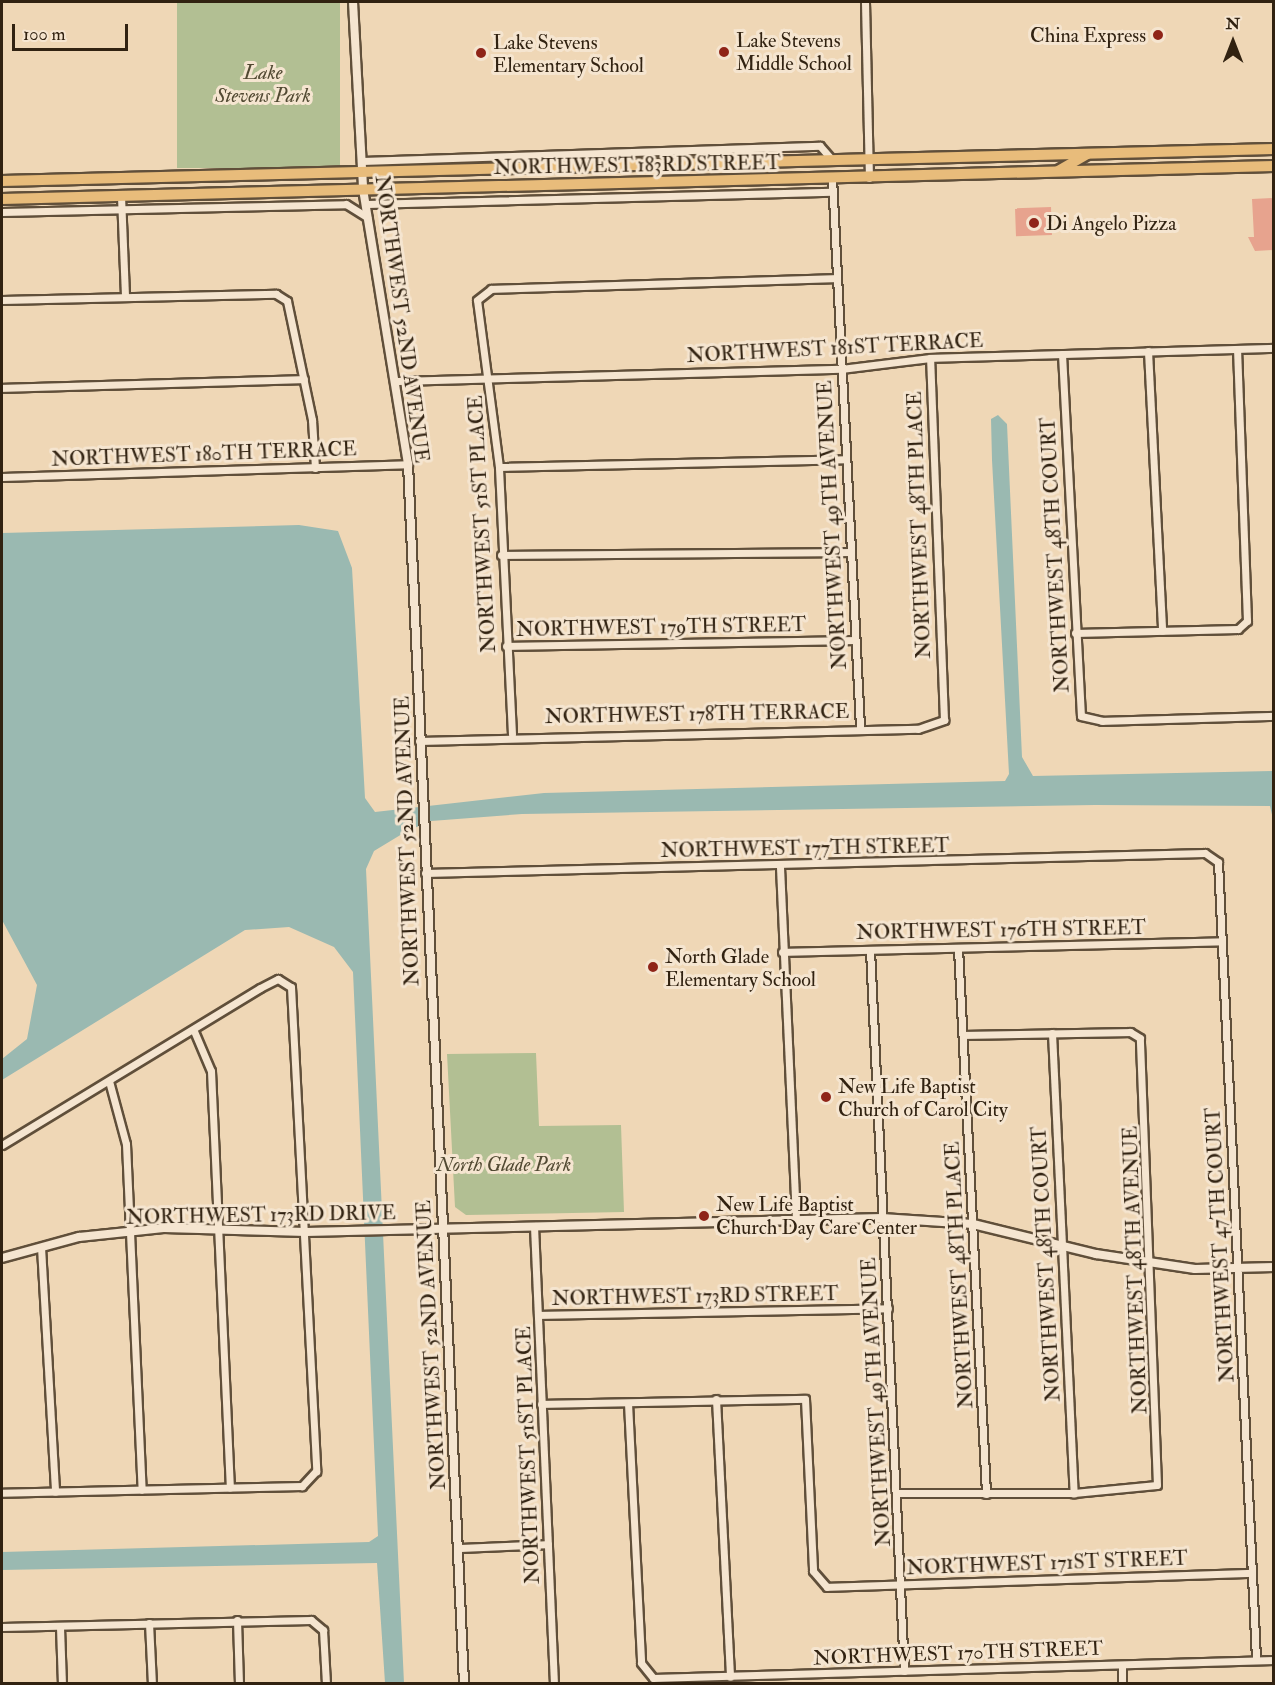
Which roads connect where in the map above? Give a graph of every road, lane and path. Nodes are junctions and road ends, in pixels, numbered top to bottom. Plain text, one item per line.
1 (353, 2) edge
2 (865, 2) edge
3 (1274, 149) edge
4 (592, 152) junction
5 (1124, 153) junction
6 (1088, 154) junction
7 (832, 160) junction
8 (869, 160) junction
9 (363, 166) junction
10 (589, 166) junction
11 (1274, 166) edge
12 (1101, 172) junction
13 (1052, 174) junction
14 (832, 178) junction
15 (869, 178) junction
16 (2, 181) edge
17 (562, 185) junction
18 (363, 189) junction
19 (832, 192) junction
20 (121, 196) junction
21 (2, 200) edge
22 (367, 204) junction
23 (122, 209) junction
24 (2, 212) edge
25 (368, 219) junction
26 (836, 278) junction
27 (125, 296) junction
28 (2, 300) edge
29 (1274, 348) edge
30 (1237, 349) junction
31 (1148, 351) junction
32 (1062, 354) junction
33 (930, 358) junction
34 (841, 369) junction
35 (490, 378) junction
36 (304, 379) junction
37 (398, 381) junction
38 (2, 388) edge
39 (846, 459) junction
40 (408, 464) junction
41 (499, 467) junction
42 (315, 468) junction
43 (2, 477) edge
44 (850, 552) junction
45 (501, 555) junction
46 (1162, 631) junction
47 (1075, 633) junction
48 (853, 640) junction
49 (506, 646) junction
50 (941, 690) joint
51 (1274, 716) edge
52 (860, 727) junction
53 (512, 734) junction
54 (419, 741) junction
55 (1186, 854) joint
56 (780, 867) junction
57 (425, 873) junction
58 (1222, 941) junction
59 (958, 948) junction
60 (870, 950) junction
61 (782, 952) junction
62 (194, 1031) junction
63 (1052, 1033) junction
64 (965, 1035) junction
65 (109, 1081) junction
66 (2, 1145) edge
67 (796, 1218) junction
68 (882, 1218) junction
69 (973, 1224) junction
70 (534, 1226) junction
71 (442, 1229) junction
72 (130, 1231) junction
73 (216, 1232) junction
74 (306, 1232) junction
75 (1060, 1241) junction
76 (41, 1247) junction
77 (2, 1258) edge
78 (1149, 1263) junction
79 (1274, 1267) edge
80 (1239, 1268) junction
81 (888, 1308) junction
82 (538, 1315) junction
83 (716, 1400) junction
84 (628, 1403) junction
85 (541, 1404) junction
86 (230, 1488) junction
87 (142, 1490) junction
88 (55, 1492) junction
89 (2, 1493) edge
90 (898, 1493) junction
91 (1074, 1493) junction
92 (986, 1494) junction
93 (548, 1544) junction
94 (458, 1548) junction
95 (1251, 1573) junction
96 (902, 1584) junction
97 (237, 1620) junction
98 (149, 1623) junction
99 (2, 1627) edge
100 (60, 1627) junction
101 (1256, 1660) junction
102 (1274, 1660) edge
103 (1122, 1665) junction
104 (904, 1671) junction
105 (811, 1674) junction
106 (730, 1677) junction
107 (62, 1683) edge
108 (152, 1683) edge
109 (239, 1683) edge
110 (327, 1683) edge
111 (464, 1683) edge
112 (554, 1683) edge
113 (812, 1683) edge
114 (1122, 1683) edge

1 - 9 street, NORTHWEST 52ND AVENUE
2 - 8 street
3 - 5 main road, NORTHWEST 183RD STREET
4 - 7 street
4 - 9 street
4 - 10 street
5 - 6 main road, NORTHWEST 183RD STREET
5 - 12 main road
6 - 8 main road, NORTHWEST 183RD STREET
6 - 13 main road
7 - 8 main road, NORTHWEST 183RD STREET
7 - 10 main road, NORTHWEST 183RD STREET
8 - 15 street
9 - 10 main road, NORTHWEST 183RD STREET
9 - 16 main road, NORTHWEST 183RD STREET
9 - 18 street, NORTHWEST 52ND AVENUE
10 - 17 main road
11 - 12 main road, NORTHWEST 183RD STREET
12 - 13 main road, NORTHWEST 183RD STREET
13 - 15 main road, NORTHWEST 183RD STREET
14 - 15 main road, NORTHWEST 183RD STREET
14 - 17 main road, NORTHWEST 183RD STREET
14 - 19 street, NORTHWEST 49TH AVENUE
17 - 18 main road, NORTHWEST 183RD STREET
18 - 20 main road, NORTHWEST 183RD STREET
18 - 22 street, NORTHWEST 52ND AVENUE
19 - 22 street
19 - 26 street, NORTHWEST 49TH AVENUE
20 - 21 main road, NORTHWEST 183RD STREET
20 - 23 street
22 - 25 street, NORTHWEST 52ND AVENUE
23 - 24 street
23 - 25 street
23 - 27 street
25 - 37 street, NORTHWEST 52ND AVENUE
26 - 34 street, NORTHWEST 49TH AVENUE
26 - 35 street, NORTHWEST 51ST PLACE
27 - 28 street
27 - 36 street
29 - 30 street, NORTHWEST 181ST TERRACE
30 - 31 street, NORTHWEST 181ST TERRACE
30 - 46 street
31 - 32 street, NORTHWEST 181ST TERRACE
31 - 46 street
32 - 33 street, NORTHWEST 181ST TERRACE
32 - 47 street, NORTHWEST 48TH COURT
33 - 34 street, NORTHWEST 181ST TERRACE
33 - 50 street, NORTHWEST 48TH PLACE
34 - 35 street, NORTHWEST 181ST TERRACE
34 - 39 street, NORTHWEST 49TH AVENUE
35 - 37 street, NORTHWEST 181ST TERRACE
35 - 41 street, NORTHWEST 51ST PLACE
36 - 38 street
36 - 42 street
37 - 40 street, NORTHWEST 52ND AVENUE
39 - 41 street
39 - 44 street, NORTHWEST 49TH AVENUE
40 - 42 street, NORTHWEST 180TH TERRACE
40 - 54 street, NORTHWEST 52ND AVENUE
41 - 45 street, NORTHWEST 51ST PLACE
42 - 43 street, NORTHWEST 180TH TERRACE
44 - 45 street
44 - 48 street, NORTHWEST 49TH AVENUE
45 - 49 street, NORTHWEST 51ST PLACE
46 - 47 street
47 - 51 street, NORTHWEST 48TH COURT
48 - 49 street, NORTHWEST 179TH STREET
48 - 52 street, NORTHWEST 49TH AVENUE
49 - 53 street, NORTHWEST 51ST PLACE
50 - 52 street, NORTHWEST 178TH TERRACE
52 - 53 street, NORTHWEST 178TH TERRACE
53 - 54 street, NORTHWEST 178TH TERRACE
54 - 57 street, NORTHWEST 52ND AVENUE
55 - 56 street, NORTHWEST 177TH STREET
55 - 58 street, NORTHWEST 47TH COURT
56 - 57 street, NORTHWEST 177TH STREET
56 - 61 street
57 - 71 street, NORTHWEST 52ND AVENUE
58 - 59 street, NORTHWEST 176TH STREET
58 - 80 street, NORTHWEST 47TH COURT
59 - 60 street, NORTHWEST 176TH STREET
59 - 64 street, NORTHWEST 48TH PLACE
60 - 61 street, NORTHWEST 176TH STREET
60 - 68 street, NORTHWEST 49TH AVENUE
61 - 67 street
62 - 65 street
62 - 73 street
62 - 74 street
63 - 64 street
63 - 75 street, NORTHWEST 48TH COURT
63 - 78 street, NORTHWEST 48TH AVENUE
64 - 69 street, NORTHWEST 48TH PLACE
65 - 66 street
65 - 72 street
67 - 68 street, NORTHWEST 173RD DRIVE
67 - 70 street, NORTHWEST 173RD DRIVE
68 - 69 street, NORTHWEST 173RD DRIVE
68 - 81 street, NORTHWEST 49TH AVENUE
69 - 75 street, NORTHWEST 173RD DRIVE
69 - 92 street, NORTHWEST 48TH PLACE
70 - 71 street, NORTHWEST 173RD DRIVE
70 - 82 street, NORTHWEST 51ST PLACE
71 - 74 street, NORTHWEST 173RD DRIVE
71 - 94 street, NORTHWEST 52ND AVENUE
72 - 73 street, NORTHWEST 173RD DRIVE
72 - 76 street, NORTHWEST 173RD DRIVE
72 - 87 street
73 - 74 street, NORTHWEST 173RD DRIVE
73 - 86 street
74 - 86 street
75 - 78 street, NORTHWEST 173RD DRIVE
75 - 91 street, NORTHWEST 48TH COURT
76 - 77 street, NORTHWEST 173RD DRIVE
76 - 88 street
78 - 80 street, NORTHWEST 173RD DRIVE
78 - 91 street, NORTHWEST 48TH AVENUE
79 - 80 street, NORTHWEST 173RD DRIVE
80 - 95 street, NORTHWEST 47TH COURT
81 - 82 street, NORTHWEST 173RD STREET
81 - 90 street, NORTHWEST 49TH AVENUE
82 - 85 street, NORTHWEST 51ST PLACE
83 - 84 street
83 - 96 street, NORTHWEST 171ST STREET
83 - 106 street
84 - 85 street
84 - 106 street, NORTHWEST 170TH STREET
85 - 93 street, NORTHWEST 51ST PLACE
86 - 87 street
87 - 88 street
88 - 89 street
90 - 92 street
90 - 96 street, NORTHWEST 49TH AVENUE
91 - 92 street
93 - 94 street
93 - 112 street, NORTHWEST 51ST PLACE
94 - 111 street, NORTHWEST 52ND AVENUE
95 - 96 street, NORTHWEST 171ST STREET
95 - 101 street, NORTHWEST 47TH COURT
96 - 104 street, NORTHWEST 49TH AVENUE
97 - 98 street
97 - 109 street
97 - 110 street
98 - 100 street
98 - 108 street
99 - 100 street
100 - 107 street
101 - 102 street, NORTHWEST 170TH STREET
101 - 103 street, NORTHWEST 170TH STREET
103 - 104 street, NORTHWEST 170TH STREET
103 - 114 street
104 - 105 street, NORTHWEST 170TH STREET
105 - 106 street, NORTHWEST 170TH STREET
105 - 113 street

